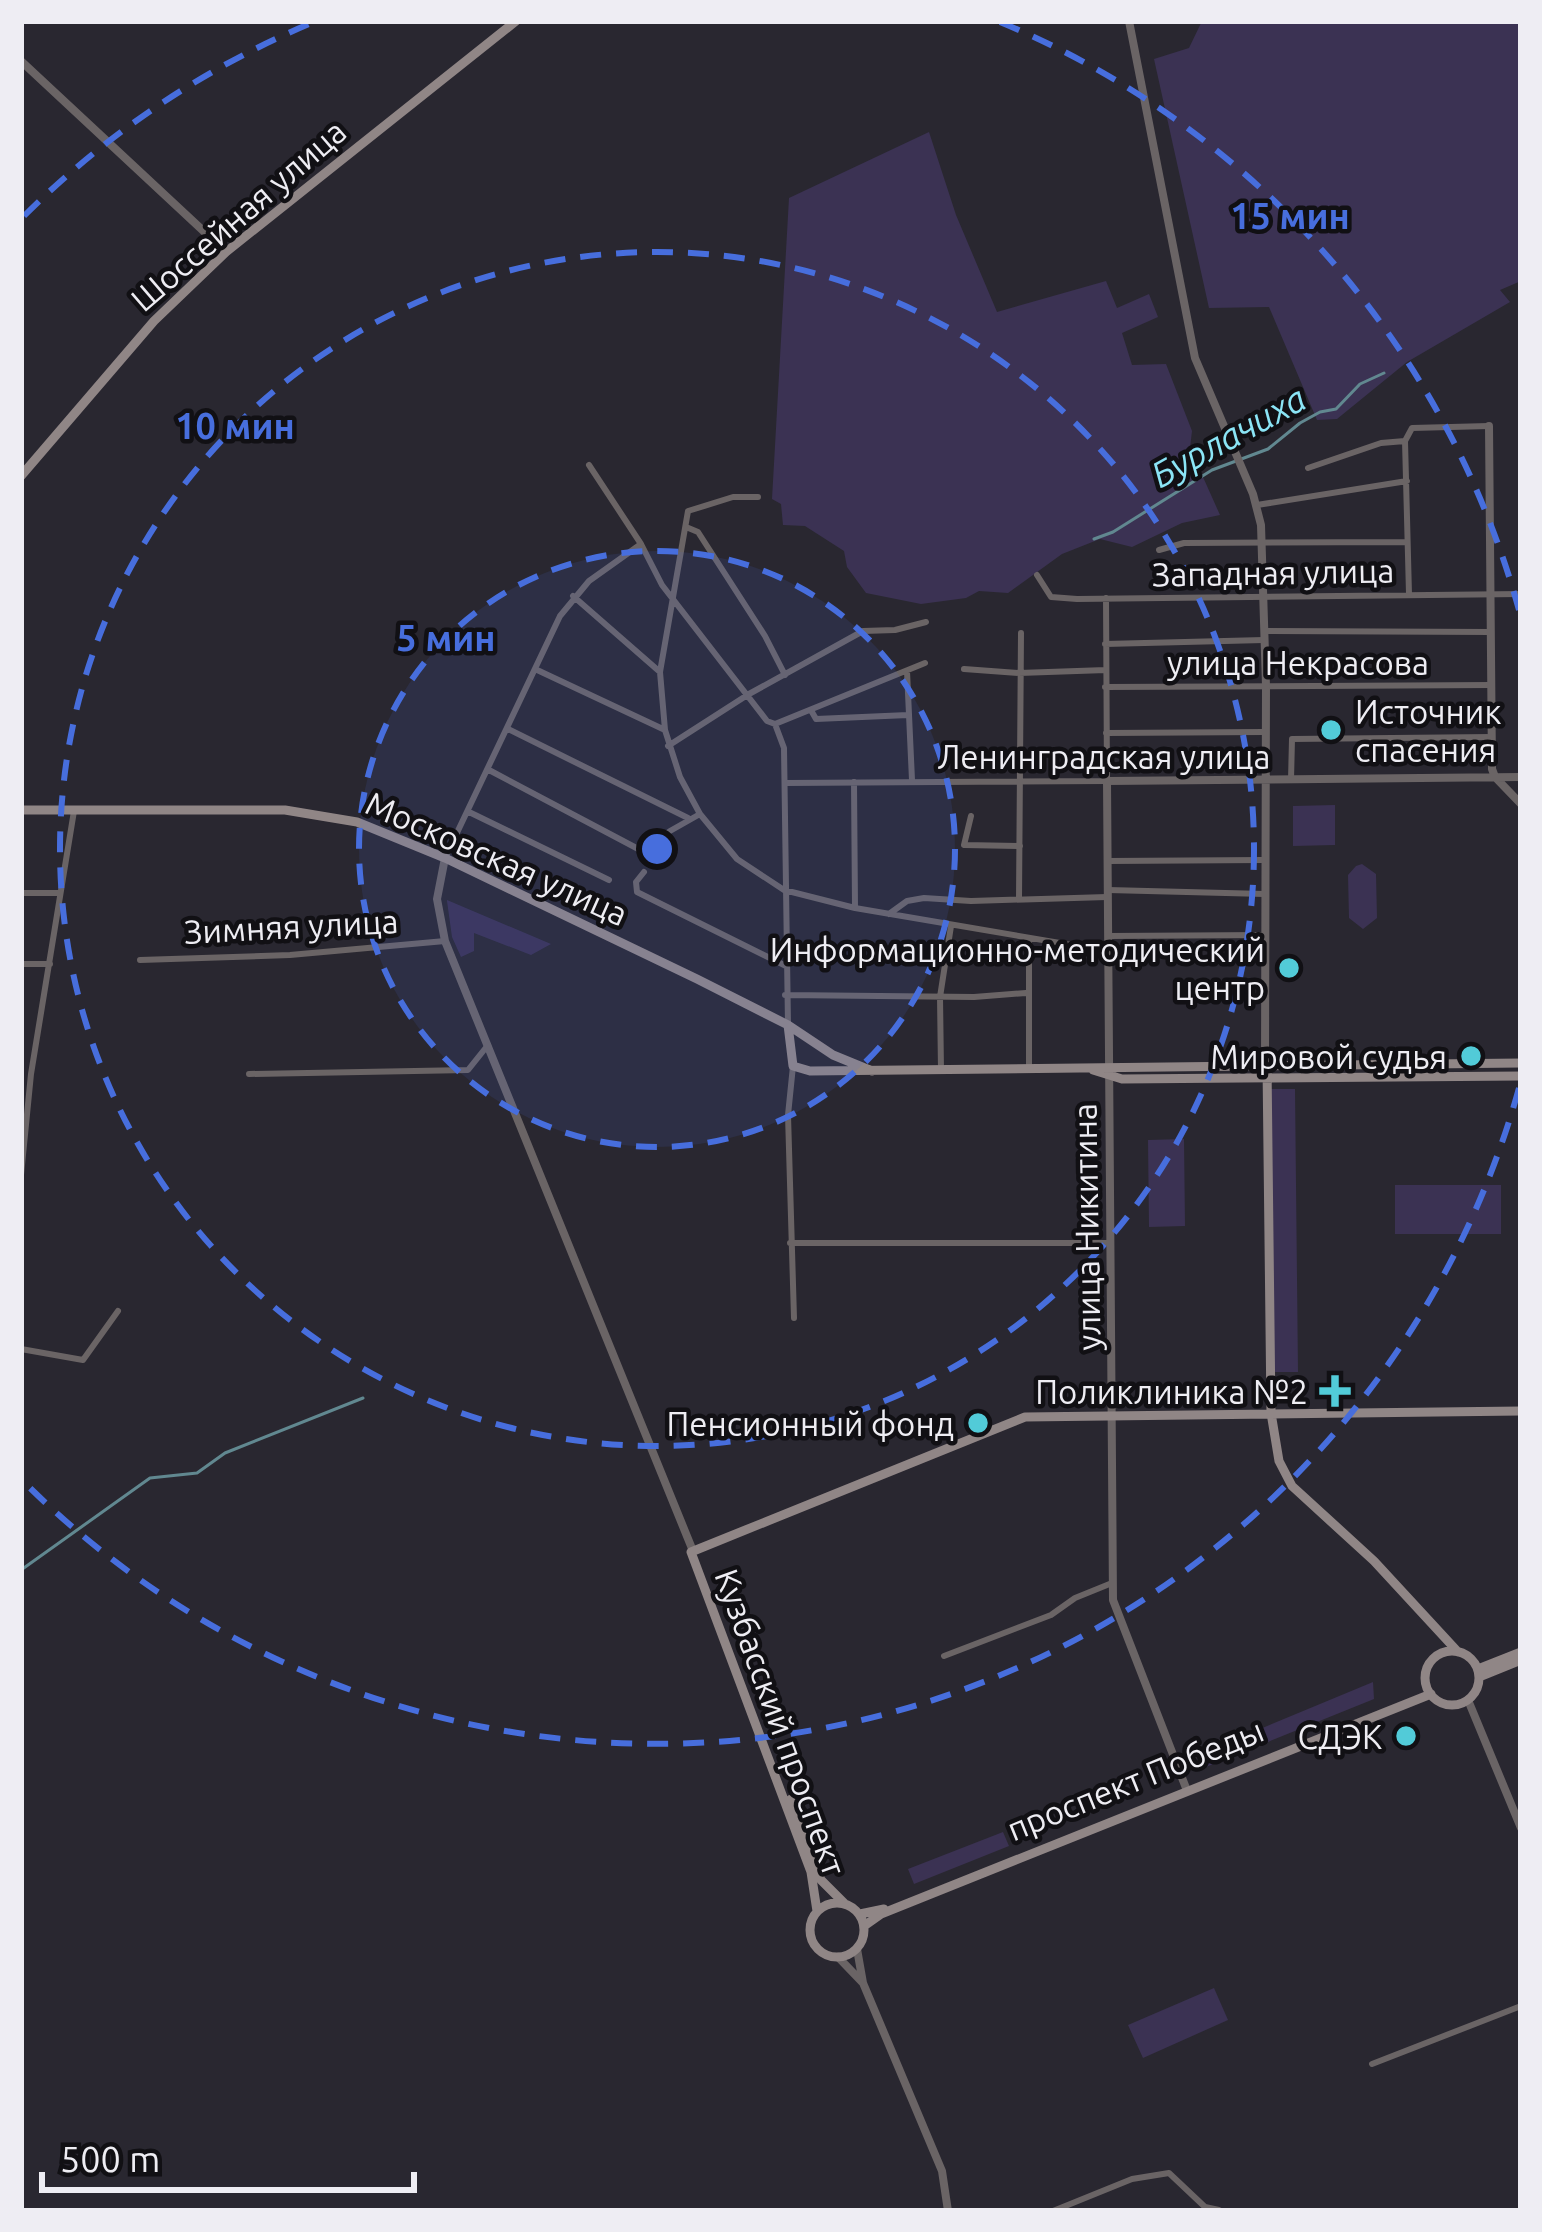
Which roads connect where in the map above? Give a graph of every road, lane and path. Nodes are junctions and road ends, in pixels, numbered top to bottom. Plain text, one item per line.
1 (516, 21) edge
2 (1129, 21) edge
3 (21, 61) edge
4 (226, 252) junction
5 (1489, 426) joint
6 (1406, 441) junction
7 (589, 466) dead end
8 (1308, 468) dead end
9 (21, 476) edge
10 (1407, 481) junction
11 (758, 497) dead end
12 (1257, 506) junction
13 (686, 527) junction
14 (1263, 542) junction
15 (1408, 542) junction
16 (641, 544) junction
17 (1159, 550) dead end
18 (1036, 575) dead end
19 (673, 593) junction
20 (1408, 594) junction
21 (1521, 594) edge
22 (1491, 595) junction
23 (573, 596) junction
24 (1264, 596) junction
25 (1106, 598) junction
26 (926, 622) dead end
27 (1491, 632) junction
28 (1021, 633) dead end
29 (1264, 635) junction
30 (1106, 644) junction
31 (925, 663) dead end
32 (535, 669) junction
33 (964, 669) dead end
34 (907, 670) junction
35 (1106, 670) junction
36 (660, 672) junction
37 (1019, 673) junction
38 (784, 674) junction
39 (1492, 685) junction
40 (1266, 686) junction
41 (1106, 687) junction
42 (749, 694) junction
43 (812, 712) junction
44 (908, 715) junction
45 (776, 724) junction
46 (508, 729) junction
47 (664, 730) junction
48 (1264, 731) junction
49 (1106, 733) junction
50 (1492, 737) junction
51 (668, 746) junction
52 (489, 770) junction
53 (1495, 777) junction
54 (1521, 777) edge
55 (912, 780) junction
56 (1264, 780) junction
57 (1291, 780) junction
58 (1107, 781) junction
59 (854, 782) junction
60 (784, 783) junction
61 (1019, 783) junction
62 (1521, 804) edge
63 (21, 810) edge
64 (74, 810) junction
65 (469, 812) junction
66 (700, 814) junction
67 (970, 816) dead end
68 (690, 818) junction
69 (1020, 846) junction
70 (445, 859) junction
71 (1264, 860) junction
72 (1107, 861) junction
73 (644, 872) dead end
74 (609, 880) dead end
75 (784, 890) junction
76 (21, 893) edge
77 (60, 893) junction
78 (1107, 893) junction
79 (1265, 894) junction
80 (1019, 899) junction
81 (855, 908) junction
82 (889, 914) junction
83 (951, 926) junction
84 (1265, 935) junction
85 (1108, 936) junction
86 (1029, 940) junction
87 (446, 941) junction
88 (1107, 951) junction
89 (140, 960) dead end
90 (21, 964) edge
91 (50, 964) junction
92 (787, 966) junction
93 (1026, 993) junction
94 (785, 995) junction
95 (940, 997) junction
96 (788, 1025) junction
97 (803, 1034) junction
98 (788, 1042) junction
99 (488, 1045) junction
100 (833, 1055) junction
101 (1516, 1063) edge
102 (793, 1066) junction
103 (1266, 1066) junction
104 (1029, 1069) junction
105 (941, 1070) junction
106 (872, 1071) junction
107 (832, 1072) junction
108 (21, 1074) edge
109 (31, 1074) junction
110 (249, 1074) dead end
111 (1109, 1075) junction
112 (1516, 1076) edge
113 (1266, 1078) junction
114 (23, 1155) edge
115 (21, 1175) edge
116 (790, 1243) junction
117 (1110, 1243) junction
118 (118, 1311) dead end
119 (794, 1318) dead end
120 (21, 1349) edge
121 (1521, 1413) edge
122 (1269, 1415) junction
123 (1112, 1417) junction
124 (693, 1553) junction
125 (1112, 1583) junction
126 (1453, 1652) junction
127 (944, 1656) dead end
128 (1521, 1656) edge
129 (1479, 1673) junction
130 (1430, 1692) junction
131 (1470, 1698) junction
132 (1186, 1788) junction
133 (1521, 1818) edge
134 (1521, 1828) edge
135 (845, 1904) junction
136 (817, 1912) junction
137 (862, 1920) junction
138 (857, 1949) junction
139 (838, 1957) junction
140 (863, 1983) junction
141 (1521, 2006) edge
142 (1372, 2064) dead end
143 (1220, 2210) edge
144 (948, 2211) edge
145 (1052, 2211) edge

1 - 4 main road, Шоссейная улица
2 - 12 street
3 - 4 street
4 - 9 main road, Шоссейная улица
5 - 6 street
5 - 22 street
6 - 8 street
6 - 10 street
7 - 16 street
10 - 12 street
10 - 15 street
11 - 13 street
12 - 14 street
13 - 19 street
13 - 38 street
14 - 15 street
14 - 17 street
14 - 24 street
15 - 20 street
16 - 19 street
16 - 23 street
18 - 25 street, Западная улица
19 - 36 street
19 - 42 street
20 - 22 street, Западная улица
20 - 24 street, Западная улица
21 - 22 street, Западная улица
22 - 27 street
23 - 32 street
23 - 36 street
24 - 25 street, Западная улица
24 - 29 street
25 - 30 street, улица Никитина
26 - 38 street
27 - 29 street
27 - 39 street
28 - 37 street
29 - 30 street
29 - 40 street
30 - 35 street, улица Никитина
31 - 34 street
32 - 46 street
32 - 47 street
33 - 37 street
34 - 43 street
34 - 44 street
35 - 37 street
35 - 41 street, улица Никитина
36 - 47 street
37 - 61 street
38 - 42 street
39 - 40 street, улица Некрасова
39 - 50 street
40 - 41 street, улица Некрасова
40 - 48 street
41 - 49 street, улица Никитина
42 - 45 street
42 - 51 street
43 - 44 street
43 - 45 street
44 - 55 street
45 - 60 street
46 - 52 street
46 - 68 street
47 - 51 street
48 - 49 street
48 - 56 street
49 - 58 street, улица Никитина
50 - 53 street
50 - 57 street
51 - 66 street
52 - 65 street
52 - 68 street
53 - 54 street, Ленинградская улица
53 - 57 street, Ленинградская улица
53 - 62 street
55 - 59 street, Ленинградская улица
55 - 61 street, Ленинградская улица
56 - 57 street, Ленинградская улица
56 - 58 street, Ленинградская улица
56 - 71 street
58 - 61 street, Ленинградская улица
58 - 72 street, улица Никитина
59 - 60 street, Ленинградская улица
59 - 81 street
60 - 75 street
61 - 69 street
63 - 64 main road, Московская улица
64 - 70 main road, Московская улица
64 - 77 street
65 - 70 street
65 - 74 street
66 - 68 street
66 - 75 street
67 - 69 street
69 - 80 street
70 - 87 street
70 - 96 main road, Московская улица
71 - 72 street
71 - 79 street
72 - 78 street, улица Никитина
73 - 92 street
75 - 81 street
75 - 92 street
76 - 77 street
77 - 91 street
78 - 79 street
78 - 80 street
78 - 85 street, улица Никитина
79 - 84 street
80 - 82 street
81 - 82 street
82 - 83 street
83 - 86 street
83 - 95 street
84 - 85 street
84 - 103 street
85 - 88 street, улица Никитина
86 - 88 street
86 - 93 street
87 - 89 street, Зимняя улица
87 - 99 street
88 - 111 street, улица Никитина
90 - 91 street
91 - 109 street
92 - 94 street
93 - 95 street
93 - 104 street
94 - 95 street
94 - 96 street
95 - 105 street
96 - 97 main road, Московская улица
96 - 98 main road
97 - 98 main road
97 - 100 main road, Московская улица
98 - 102 main road
99 - 110 street
99 - 124 street
100 - 106 main road, Московская улица
100 - 107 main road
101 - 103 main road
101 - 112 main road
102 - 107 main road, Московская улица
102 - 116 street
103 - 111 main road
103 - 113 main road
104 - 105 main road, Московская улица
104 - 111 main road, Московская улица
105 - 106 main road, Московская улица
106 - 107 main road, Московская улица
108 - 109 street
109 - 114 street
111 - 113 main road
111 - 117 street, улица Никитина
112 - 113 main road
113 - 122 main road
114 - 115 street
116 - 117 street
116 - 119 street
117 - 123 street, улица Никитина
118 - 120 street
121 - 122 main road
121 - 122 main road
122 - 123 main road
122 - 126 main road
123 - 124 main road
123 - 125 street, улица Никитина
124 - 135 main road
124 - 136 main road, Кузбасский проспект
125 - 127 street
125 - 132 street, улица Никитина
126 - 129 main road
126 - 130 main road
128 - 129 main road
129 - 131 main road
130 - 131 main road
130 - 132 main road, проспект Победы
130 - 137 main road
131 - 133 street
131 - 134 street
132 - 137 main road, проспект Победы
135 - 136 main road
135 - 137 main road
136 - 139 main road
137 - 138 main road
138 - 139 main road
138 - 140 street
139 - 140 street
140 - 144 street
141 - 142 street
143 - 145 street

